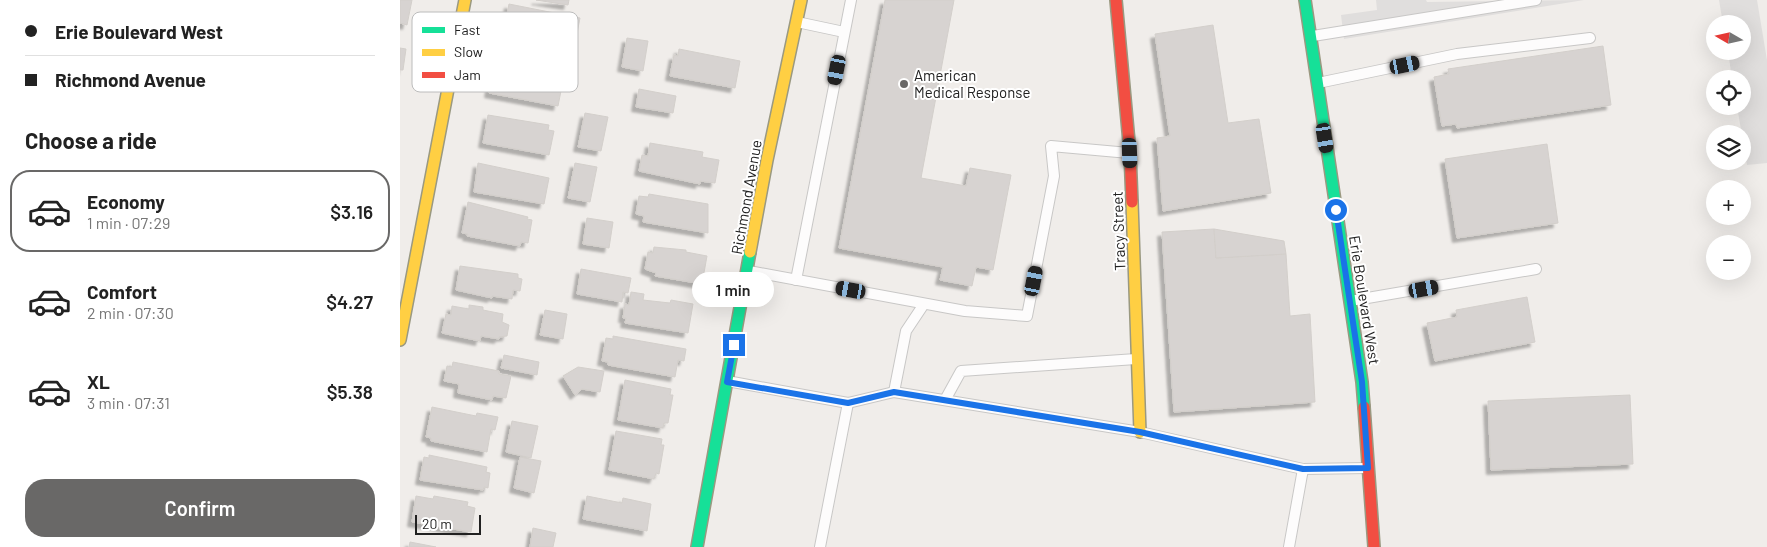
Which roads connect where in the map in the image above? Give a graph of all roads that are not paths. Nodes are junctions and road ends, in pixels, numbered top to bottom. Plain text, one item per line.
1 (801, 0) edge
2 (851, 0) edge
3 (1116, 0) edge
4 (1304, 0) edge
5 (1536, 0) edge
6 (796, 22) junction
7 (844, 32) junction
8 (1310, 36) junction
9 (1590, 38) dead end
10 (1317, 83) junction
11 (447, 92) edge
12 (1130, 153) junction
13 (1536, 270) dead end
14 (748, 271) junction
15 (796, 280) junction
16 (1350, 301) junction
17 (924, 304) junction
18 (400, 340) edge
19 (1138, 359) junction
20 (727, 382) junction
21 (894, 392) junction
22 (945, 400) junction
23 (848, 403) junction
24 (1140, 432) junction
25 (1368, 468) junction
26 (1303, 469) junction
27 (697, 547) edge
28 (820, 547) edge
29 (1289, 547) edge
30 (1374, 547) edge

1 - 6 street, Richmond Avenue
2 - 7 lane
3 - 12 street, Tracy Street
4 - 8 street, Erie Boulevard West
5 - 8 lane
6 - 7 lane
6 - 14 street, Richmond Avenue
7 - 15 lane
8 - 10 street, Erie Boulevard West
9 - 10 lane
10 - 16 street, Erie Boulevard West
11 - 18 street
12 - 17 lane
12 - 19 street, Tracy Street
13 - 16 lane
14 - 15 lane
14 - 20 street, Richmond Avenue
15 - 17 lane
16 - 25 street, Erie Boulevard West
17 - 21 lane
19 - 22 lane
19 - 24 street, Tracy Street
20 - 23 lane
20 - 27 street, Richmond Avenue
21 - 22 lane
21 - 23 lane
22 - 24 lane
23 - 28 lane
24 - 26 lane
25 - 26 lane
25 - 30 street, Erie Boulevard West
26 - 29 lane

